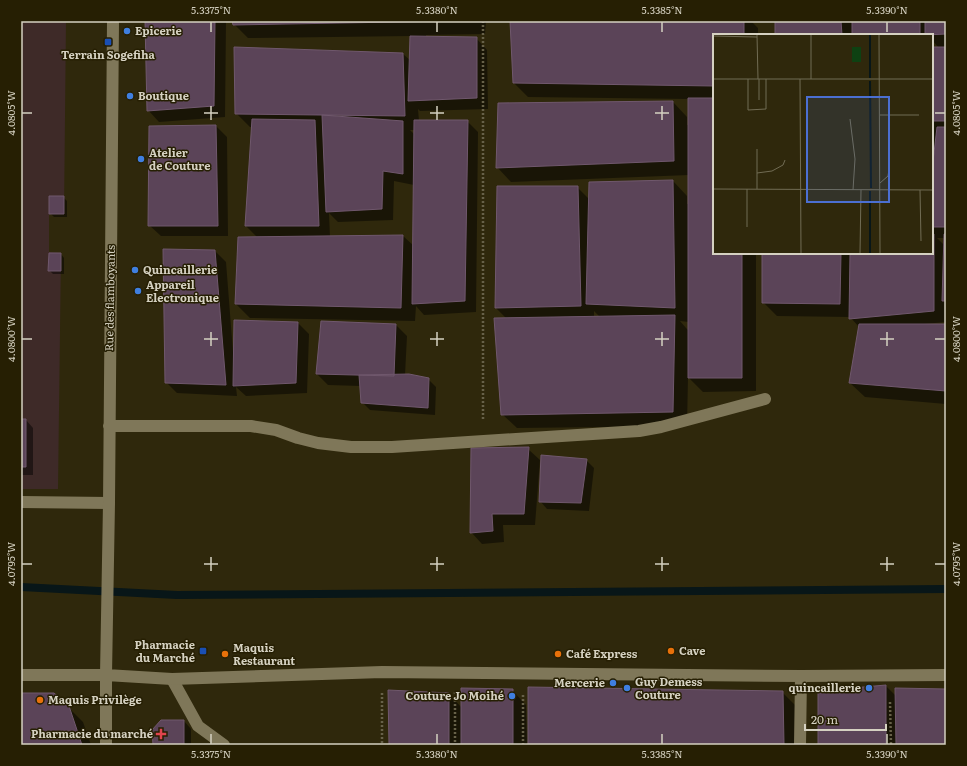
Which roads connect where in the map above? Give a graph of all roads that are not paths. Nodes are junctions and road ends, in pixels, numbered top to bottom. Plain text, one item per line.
1 (113, 21) edge
2 (765, 399) dead end
3 (109, 426) junction
4 (21, 502) edge
5 (109, 502) junction
6 (21, 675) edge
7 (106, 675) junction
8 (946, 675) edge
9 (801, 676) junction
10 (172, 678) junction
11 (106, 745) edge
12 (224, 745) edge
13 (800, 745) edge

1 - 3 street, Rue des flamboyants
2 - 3 street
3 - 5 street, Rue des flamboyants
4 - 5 street
5 - 7 street, Rue des flamboyants
6 - 7 street
7 - 10 street
7 - 11 street
8 - 9 street
9 - 10 street
9 - 13 street
10 - 12 street

